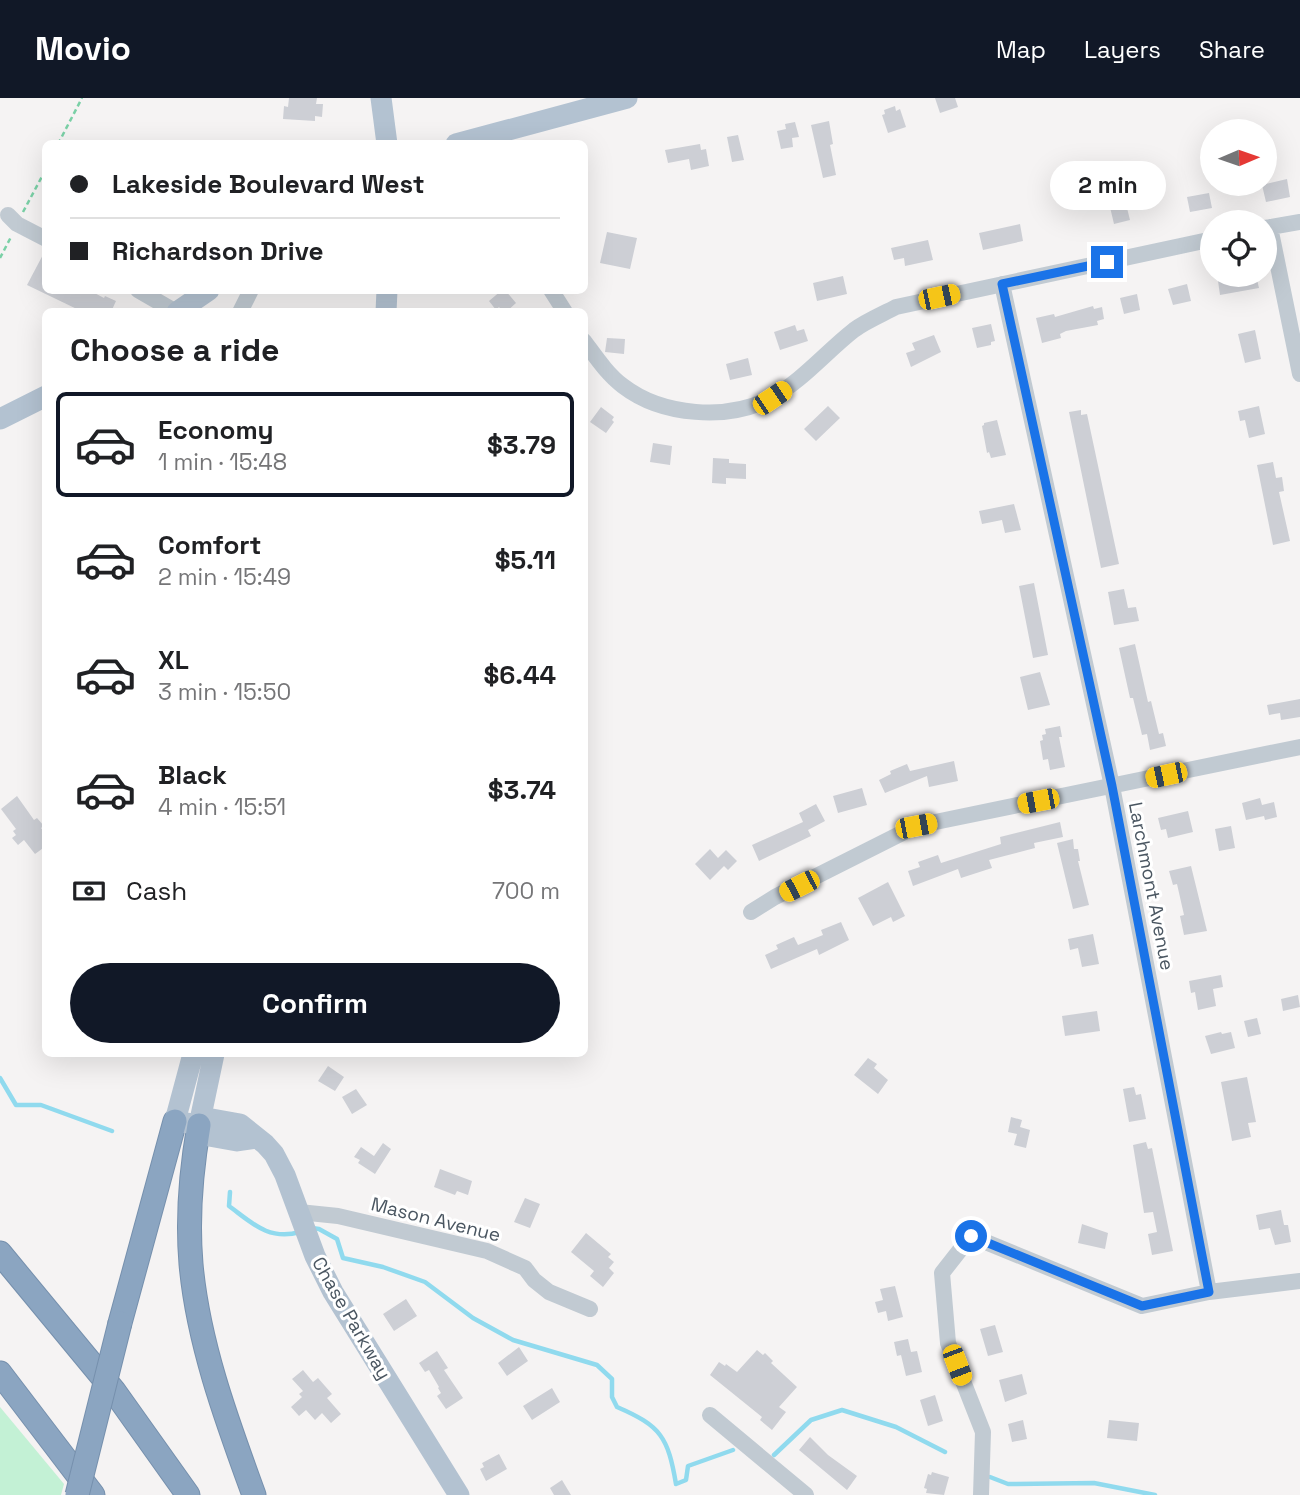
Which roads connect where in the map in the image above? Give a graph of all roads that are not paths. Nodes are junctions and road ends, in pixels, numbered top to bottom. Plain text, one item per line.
1 (381, 98) edge
2 (626, 98) edge
3 (386, 140) edge
4 (475, 140) edge
5 (8, 215) dead end
6 (1300, 222) edge
7 (1277, 226) edge
8 (42, 237) edge
9 (1200, 242) edge
10 (1277, 269) edge
11 (1002, 284) junction
12 (145, 294) edge
13 (203, 294) edge
14 (170, 308) edge
15 (183, 308) edge
16 (588, 346) edge
17 (1300, 374) edge
18 (42, 398) edge
19 (0, 419) edge
20 (1300, 747) edge
21 (1112, 786) junction
22 (751, 912) dead end
23 (191, 1057) edge
24 (213, 1057) edge
25 (175, 1121) junction
26 (199, 1125) junction
27 (303, 1224) junction
28 (0, 1253) edge
29 (1300, 1281) edge
30 (1209, 1292) junction
31 (590, 1309) dead end
32 (0, 1373) edge
33 (710, 1415) dead end
34 (77, 1495) edge
35 (93, 1495) edge
36 (188, 1495) edge
37 (254, 1495) edge
38 (458, 1495) edge
39 (806, 1495) edge
40 (981, 1495) edge

1 - 3 main road
2 - 4 main road
5 - 8 street
6 - 7 street
9 - 11 street
10 - 17 street
11 - 16 street
11 - 21 street, Larchmont Avenue
12 - 14 street
13 - 15 main road
18 - 19 main road
20 - 21 street
21 - 22 street
21 - 30 street, Larchmont Avenue
23 - 25 main road
24 - 26 main road
25 - 26 main road, Chase Parkway
25 - 34 highway, bridge
26 - 27 main road, Chase Parkway
26 - 37 highway
27 - 31 street, Mason Avenue
27 - 38 main road, Chase Parkway
28 - 36 highway
29 - 30 street
30 - 40 street
32 - 35 highway
33 - 39 street

